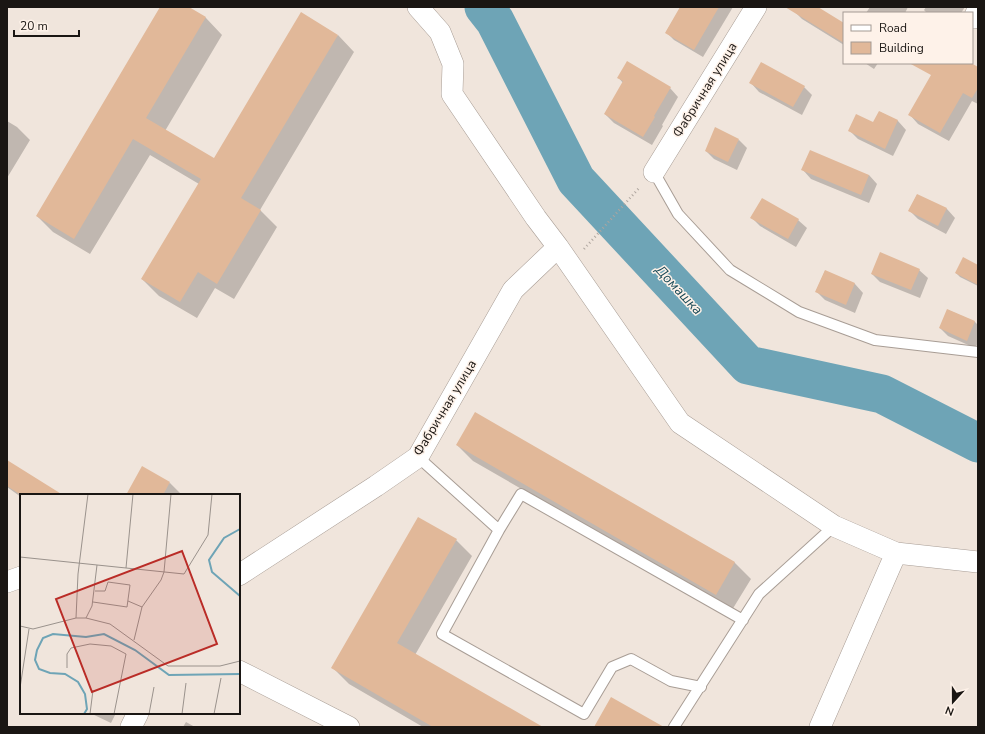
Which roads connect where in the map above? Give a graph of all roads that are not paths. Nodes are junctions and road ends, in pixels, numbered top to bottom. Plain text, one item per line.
1 (418, 7) edge
2 (756, 7) edge
3 (654, 172) joint
4 (558, 247) junction
5 (978, 352) edge
6 (418, 457) junction
7 (834, 526) junction
8 (499, 530) junction
9 (896, 553) junction
10 (978, 562) edge
11 (240, 573) edge
12 (20, 577) edge
13 (7, 582) edge
14 (743, 620) junction
15 (240, 672) edge
16 (700, 687) junction
17 (138, 714) edge
18 (131, 727) edge
19 (349, 727) edge
20 (674, 727) edge
21 (820, 727) edge

1 - 4 street
2 - 3 street, Фабричная улица
3 - 5 lane
4 - 6 street, Фабричная улица
4 - 7 street
6 - 8 lane
6 - 11 street, Фабричная улица
7 - 9 street
7 - 14 lane
8 - 14 lane
8 - 16 lane
9 - 10 street
9 - 21 street
12 - 13 street
14 - 16 lane
15 - 19 street
16 - 20 lane
17 - 18 street

